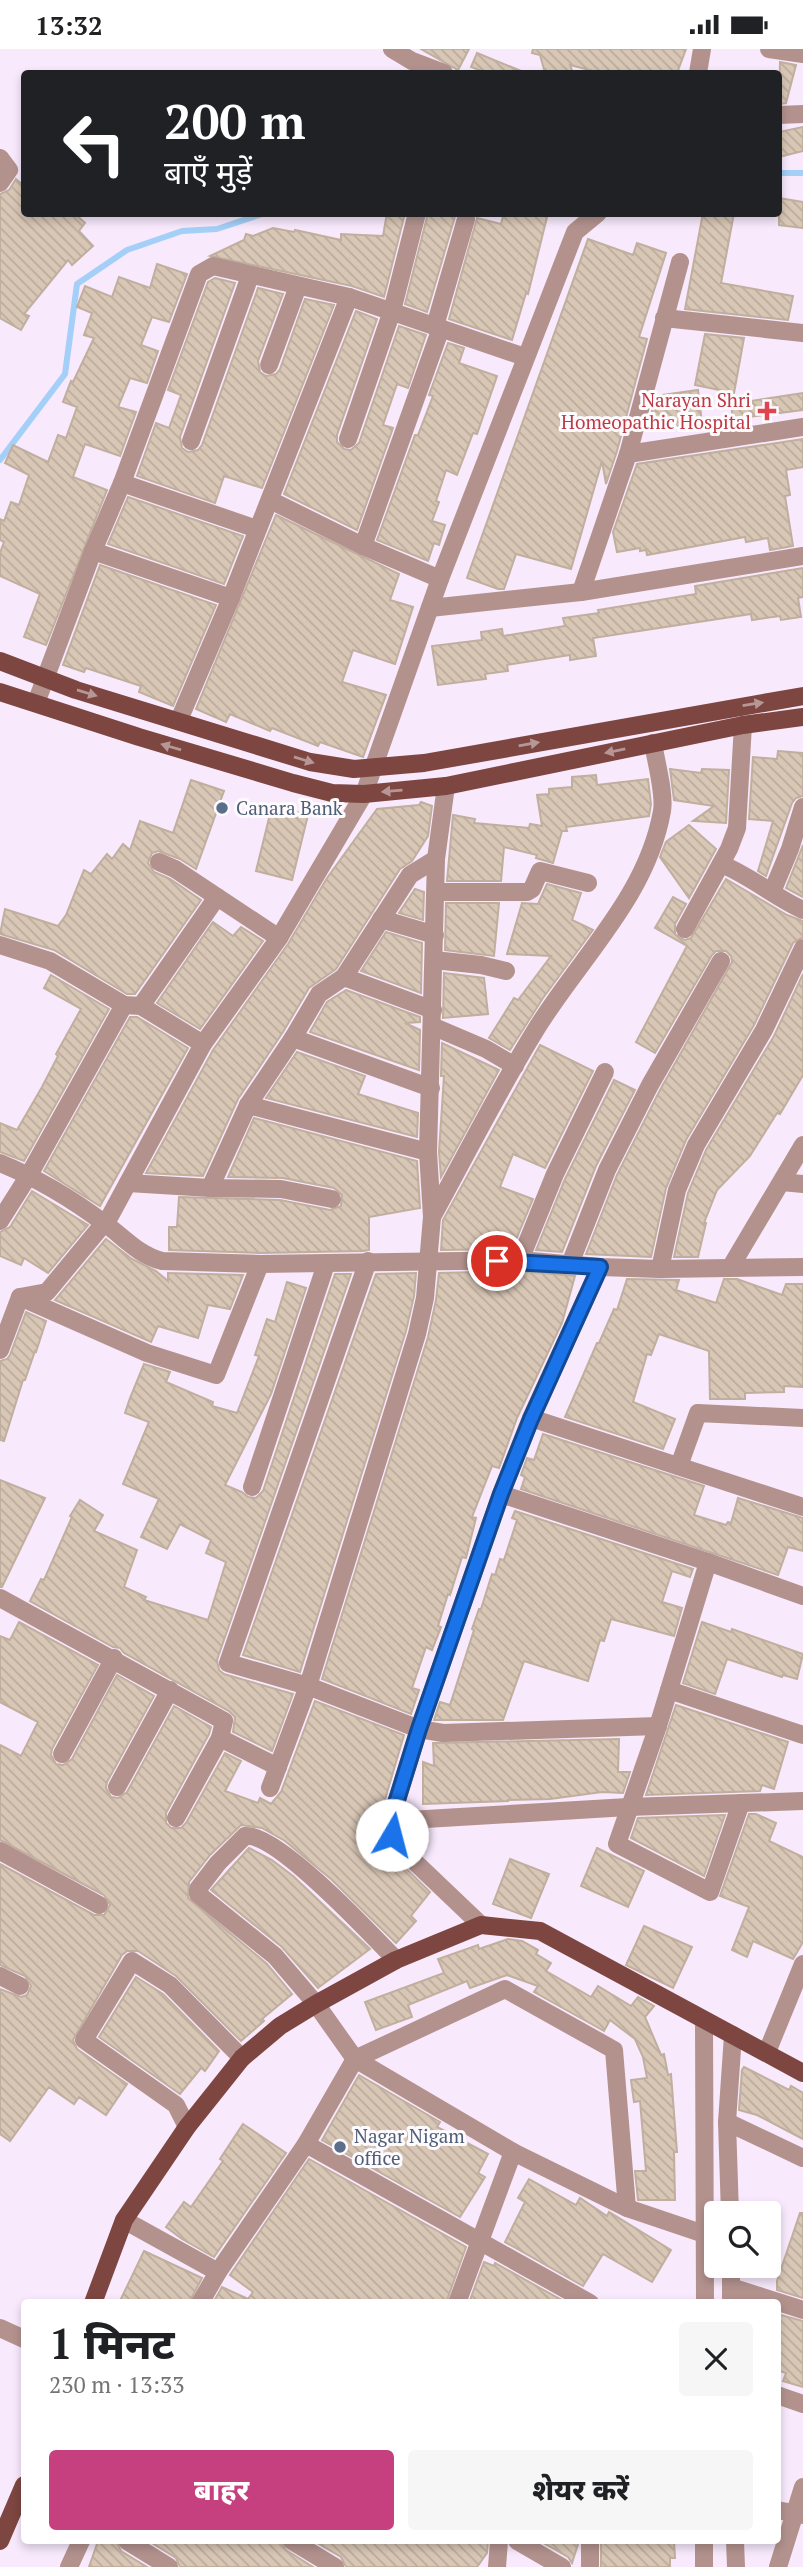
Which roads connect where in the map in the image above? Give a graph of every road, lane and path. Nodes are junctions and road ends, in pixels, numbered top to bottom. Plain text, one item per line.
1 (392, 49) edge
2 (702, 49) edge
3 (769, 49) edge
4 (803, 54) edge
5 (436, 70) edge
6 (698, 70) edge
7 (803, 114) edge
8 (782, 115) edge
9 (0, 158) edge
10 (0, 183) edge
11 (416, 217) edge
12 (593, 217) edge
13 (466, 219) dead end
14 (680, 262) dead end
15 (250, 276) junction
16 (298, 286) junction
17 (349, 297) junction
18 (392, 311) junction
19 (664, 318) junction
20 (438, 327) junction
21 (803, 333) edge
22 (526, 357) junction
23 (270, 365) dead end
24 (803, 427) edge
25 (348, 439) dead end
26 (191, 441) dead end
27 (628, 454) junction
28 (122, 483) junction
29 (270, 500) junction
30 (257, 529) junction
31 (363, 546) junction
32 (93, 551) junction
33 (803, 556) edge
34 (440, 579) junction
35 (581, 592) junction
36 (231, 598) junction
37 (430, 608) junction
38 (0, 661) edge
39 (45, 677) junction
40 (0, 692) edge
41 (803, 696) edge
42 (36, 703) junction
43 (803, 717) edge
44 (179, 720) junction
45 (743, 725) junction
46 (653, 743) junction
47 (373, 768) junction
48 (446, 786) junction
49 (364, 794) junction
50 (803, 807) edge
51 (436, 859) junction
52 (159, 862) dead end
53 (721, 865) junction
54 (588, 883) dead end
55 (437, 892) junction
56 (772, 892) junction
57 (217, 897) junction
58 (803, 910) edge
59 (382, 919) junction
60 (685, 929) dead end
61 (435, 935) junction
62 (279, 938) junction
63 (0, 945) edge
64 (803, 948) edge
65 (434, 960) junction
66 (721, 961) dead end
67 (506, 971) dead end
68 (344, 977) junction
69 (133, 1005) junction
70 (433, 1018) junction
71 (293, 1038) junction
72 (203, 1044) junction
73 (515, 1066) junction
74 (605, 1072) dead end
75 (431, 1088) junction
76 (248, 1105) junction
77 (803, 1145) edge
78 (428, 1152) junction
79 (0, 1163) edge
80 (29, 1175) junction
81 (782, 1182) junction
82 (128, 1183) junction
83 (803, 1184) edge
84 (210, 1188) junction
85 (332, 1199) dead end
86 (432, 1217) junction
87 (0, 1221) edge
88 (105, 1223) junction
89 (520, 1260) junction
90 (368, 1261) junction
91 (428, 1261) junction
92 (260, 1264) junction
93 (326, 1264) junction
94 (570, 1264) junction
95 (600, 1267) junction
96 (803, 1267) edge
97 (730, 1268) junction
98 (660, 1269) junction
99 (20, 1297) junction
100 (0, 1350) edge
101 (803, 1418) edge
102 (531, 1419) junction
103 (679, 1466) junction
104 (252, 1487) dead end
105 (501, 1494) junction
106 (803, 1507) edge
107 (708, 1562) junction
108 (803, 1596) edge
109 (0, 1598) edge
110 (114, 1658) junction
111 (308, 1686) junction
112 (170, 1690) junction
113 (669, 1690) junction
114 (658, 1725) junction
115 (419, 1729) junction
116 (803, 1735) edge
117 (220, 1738) junction
118 (62, 1754) dead end
119 (278, 1767) junction
120 (117, 1787) dead end
121 (270, 1788) dead end
122 (803, 1801) edge
123 (741, 1803) junction
124 (628, 1807) junction
125 (176, 1818) dead end
126 (392, 1821) junction
127 (0, 1850) edge
128 (99, 1905) dead end
129 (481, 1925) junction
130 (396, 1960) junction
131 (803, 1963) edge
132 (0, 1976) edge
133 (20, 1986) dead end
134 (316, 2004) junction
135 (704, 2020) junction
136 (733, 2035) junction
137 (767, 2052) junction
138 (242, 2059) junction
139 (355, 2059) junction
140 (803, 2073) edge
141 (727, 2122) junction
142 (187, 2127) junction
143 (306, 2144) junction
144 (513, 2152) junction
145 (803, 2158) edge
146 (709, 2201) edge
147 (730, 2201) edge
148 (626, 2208) junction
149 (124, 2220) junction
150 (704, 2233) edge
151 (480, 2243) junction
152 (218, 2272) junction
153 (707, 2278) edge
154 (731, 2295) edge
155 (94, 2299) edge
156 (202, 2299) edge
157 (459, 2299) edge
158 (583, 2299) edge
159 (705, 2299) edge
160 (750, 2299) edge
161 (781, 2305) edge
162 (803, 2310) edge
163 (0, 2328) edge
164 (21, 2338) edge
165 (781, 2396) edge
166 (803, 2403) edge
167 (803, 2487) edge
168 (21, 2495) edge
169 (781, 2511) edge
170 (799, 2513) edge
171 (1, 2536) edge
172 (80, 2544) edge
173 (132, 2544) edge
174 (297, 2544) edge
175 (499, 2544) edge
176 (522, 2544) edge
177 (590, 2544) edge
178 (704, 2544) edge
179 (735, 2544) edge
180 (69, 2567) edge
181 (169, 2567) edge
182 (335, 2567) edge
183 (497, 2567) edge
184 (562, 2567) edge
185 (590, 2567) edge
186 (704, 2567) edge
187 (736, 2567) edge
188 (778, 2567) edge

1 - 5 street
2 - 6 street
3 - 4 street
7 - 8 street
9 - 10 street
11 - 18 street
12 - 22 street
13 - 20 street
14 - 19 street
15 - 16 street
15 - 26 street
15 - 28 street
16 - 17 street
16 - 23 street
17 - 18 street
17 - 29 street
18 - 20 street
18 - 25 street
19 - 21 street
19 - 27 street
20 - 22 street
20 - 31 street
22 - 34 street
24 - 27 street
27 - 35 street
28 - 30 street
28 - 32 street
29 - 30 street
29 - 31 street
30 - 36 street
31 - 34 street
32 - 36 street
32 - 39 street
33 - 35 street
34 - 37 street
35 - 37 street
36 - 44 street
37 - 47 street
38 - 39 main road
39 - 42 street
39 -> 44 main road
40 - 42 main road
47 -> 41 main road
49 -> 42 main road
43 - 45 main road
44 -> 47 main road
45 - 46 main road
45 - 53 street
46 -> 48 main road
46 - 73 street
47 - 49 street
48 -> 49 main road
48 - 51 street
49 - 62 street
50 - 56 street
51 - 55 street
51 - 59 street
52 - 57 street
53 - 56 street
53 - 60 street
54 - 55 street
55 - 61 street
56 - 58 street
57 - 62 street
57 - 69 street
59 - 61 street
59 - 68 street
61 - 65 street
62 - 72 street
63 - 69 street
64 - 98 street
65 - 67 street
65 - 70 street
66 - 94 street
68 - 70 street
68 - 71 street
69 - 72 street
69 - 80 street
70 - 73 street
70 - 75 street
71 - 75 street
71 - 76 street
72 - 82 street
73 - 86 street
74 - 89 street
75 - 78 street
76 - 78 street
76 - 84 street
77 - 81 street
78 - 86 street
79 - 80 street
80 - 87 street
80 - 88 street
81 - 83 street
81 - 97 street
82 - 84 street
82 - 88 street
84 - 85 street
86 - 91 street
88 - 92 street
88 - 99 street
89 - 91 street
89 - 94 street
90 - 91 street
90 - 93 street
90 - 111 street
91 - 111 street
92 - 93 street
92 - 99 street
93 - 104 street
94 - 95 street
95 - 98 street
95 - 102 street
96 - 97 street
97 - 98 street
99 - 100 street
101 - 103 street
102 - 103 street
102 - 105 street
103 - 106 street
105 - 107 street
105 - 115 street
107 - 108 street
107 - 113 street
109 - 110 street
110 - 112 street
110 - 118 street
111 - 115 street
111 - 119 street
112 - 117 street
112 - 120 street
113 - 114 street
113 - 116 street
114 - 115 street
114 - 124 street
115 - 126 street
117 - 119 street
117 - 125 street
119 - 121 street
122 - 123 street
123 - 124 street
123 - 124 street
124 - 126 street
126 - 129 street
127 - 128 street
129 - 130 main road
129 - 135 main road
130 - 134 main road
130 - 134 street
131 - 137 street
132 - 133 street
134 - 138 main road
134 - 139 street
135 - 136 main road
135 - 146 street
136 - 137 main road
136 - 141 street
137 - 140 main road
138 - 142 main road
138 - 142 street
139 - 143 street
139 - 144 street
139 - 148 street
141 - 145 street
141 - 147 street
142 - 149 main road
143 - 151 street
143 - 152 street
144 - 148 street
144 - 151 street
148 - 150 street
149 - 152 street
149 - 155 main road
151 - 157 street
151 - 158 street
152 - 156 street
153 - 159 street
154 - 160 street
161 - 162 street
163 - 164 street
165 - 166 street
167 - 170 street
168 - 171 main road
169 - 170 street
170 - 188 street
172 - 180 street
173 - 181 street
174 - 182 street
175 - 183 street
176 - 184 street
177 - 185 street
178 - 186 street
179 - 187 street

